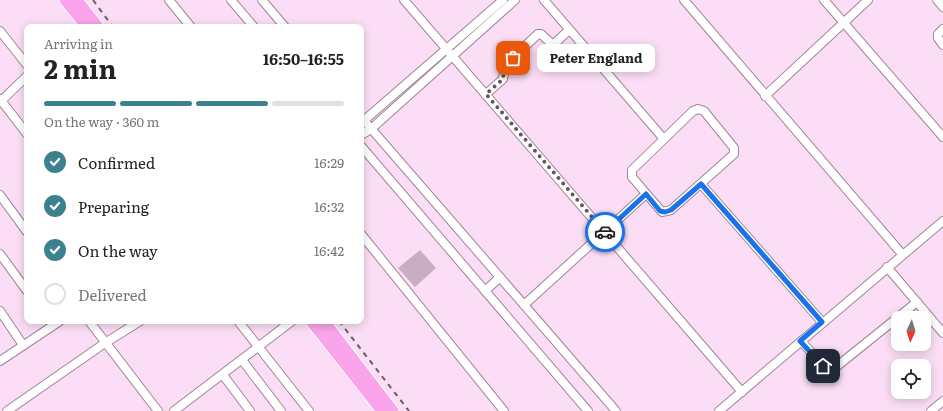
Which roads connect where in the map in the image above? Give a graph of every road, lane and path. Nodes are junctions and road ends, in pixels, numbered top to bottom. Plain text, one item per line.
1 (65, 0) edge
2 (77, 0) edge
3 (168, 0) edge
4 (231, 0) edge
5 (262, 0) edge
6 (404, 0) edge
7 (503, 0) edge
8 (515, 0) edge
9 (544, 0) edge
10 (684, 0) edge
11 (824, 0) edge
12 (868, 0) edge
13 (937, 0) edge
14 (943, 7) edge
15 (843, 22) junction
16 (85, 24) edge
17 (188, 24) edge
18 (251, 24) edge
19 (282, 24) edge
20 (943, 29) edge
21 (569, 30) junction
22 (0, 32) edge
23 (943, 45) edge
24 (449, 53) junction
25 (24, 61) edge
26 (24, 79) edge
27 (486, 94) junction
28 (765, 96) junction
29 (1, 101) edge
30 (364, 118) edge
31 (364, 122) edge
32 (370, 129) junction
33 (24, 130) edge
34 (364, 133) edge
35 (943, 137) edge
36 (663, 138) junction
37 (364, 150) edge
38 (701, 184) junction
39 (646, 194) junction
40 (0, 195) edge
41 (943, 221) edge
42 (24, 228) edge
43 (605, 232) junction
44 (364, 238) edge
45 (0, 254) edge
46 (902, 254) junction
47 (887, 267) junction
48 (500, 277) junction
49 (24, 287) edge
50 (485, 291) junction
51 (917, 302) junction
52 (524, 305) junction
53 (0, 311) edge
54 (822, 322) junction
55 (55, 324) edge
56 (91, 324) edge
57 (135, 324) edge
58 (240, 324) edge
59 (288, 324) edge
60 (314, 324) edge
61 (326, 324) edge
62 (943, 333) edge
63 (800, 341) junction
64 (105, 343) junction
65 (23, 345) junction
66 (259, 347) junction
67 (242, 360) junction
68 (0, 361) edge
69 (223, 375) junction
70 (370, 388) junction
71 (742, 392) junction
72 (943, 401) edge
73 (248, 410) edge
74 (7, 411) edge
75 (158, 411) edge
76 (174, 411) edge
77 (280, 411) edge
78 (309, 411) edge
79 (382, 411) edge
80 (393, 411) edge
81 (504, 411) edge
82 (588, 411) edge
83 (616, 411) edge
84 (718, 411) edge
85 (931, 411) edge

1 - 16 highway
2 - 16 highway
3 - 17 street
4 - 18 street
5 - 19 street
6 - 24 street
7 - 24 street
8 - 24 street
9 - 21 street
10 - 28 street
11 - 15 street
12 - 15 street
13 - 14 street
15 - 28 street
15 - 35 street
20 - 23 street
21 - 27 street
21 - 36 street
22 - 25 street
24 - 27 street
24 - 30 street
24 - 32 street
26 - 29 street
27 - 43 street
28 - 46 street
29 - 33 street
31 - 32 street
32 - 34 street
32 - 48 street
36 - 38 street
36 - 39 street
37 - 50 street
38 - 39 street
38 - 54 street
39 - 43 street
40 - 42 street
41 - 46 street
43 - 52 street
43 - 71 street
44 - 81 street
45 - 49 street
46 - 47 street
47 - 51 street
47 - 54 street
48 - 50 street
48 - 52 street
50 - 82 street
51 - 62 street
51 - 63 street
52 - 83 street
53 - 65 street
54 - 63 street
55 - 65 street
56 - 64 street
57 - 64 street
58 - 66 street
59 - 66 street
60 - 70 highway
61 - 70 highway
63 - 71 street
64 - 74 street
64 - 75 street
65 - 68 street
66 - 67 street
66 - 78 street
67 - 69 street
67 - 77 street
69 - 73 street
69 - 76 street
70 - 79 highway
70 - 80 highway
71 - 84 street
72 - 85 street

